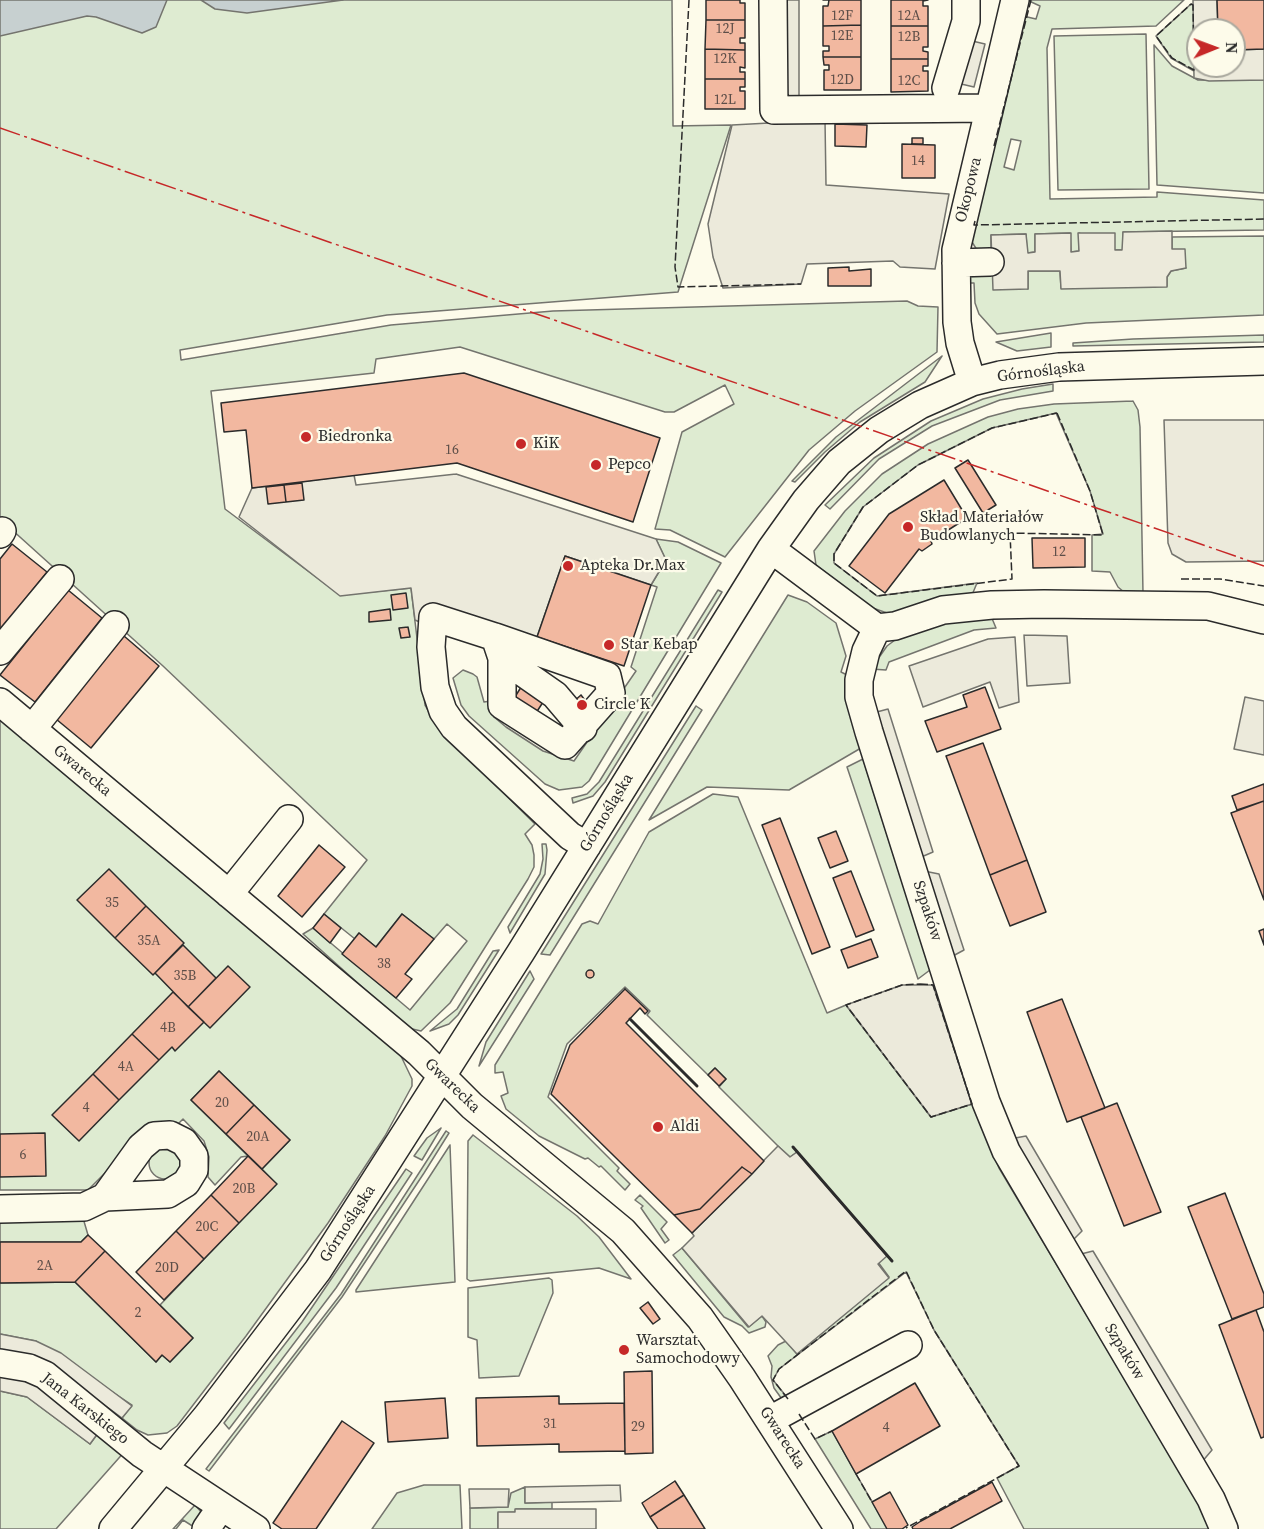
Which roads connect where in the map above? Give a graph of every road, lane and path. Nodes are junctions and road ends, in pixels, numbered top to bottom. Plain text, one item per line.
1 (773, 0) edge
2 (1015, 0) edge
3 (966, 10) edge
4 (1008, 30) junction
5 (946, 88) dead end
6 (989, 108) junction
7 (990, 262) dead end
8 (956, 263) junction
9 (1264, 361) edge
10 (972, 382) junction
11 (771, 549) junction
12 (60, 579) dead end
13 (1264, 620) edge
14 (115, 625) dead end
15 (877, 628) junction
16 (0, 651) edge
17 (500, 659) junction
18 (0, 702) edge
19 (32, 729) junction
20 (579, 732) junction
21 (289, 819) dead end
22 (587, 846) junction
23 (229, 894) junction
24 (442, 1076) junction
25 (542, 1163) junction
26 (105, 1197) dead end
27 (0, 1209) edge
28 (623, 1231) junction
29 (665, 1276) junction
30 (908, 1345) dead end
31 (730, 1361) junction
32 (0, 1363) edge
33 (770, 1420) junction
34 (166, 1467) junction
35 (221, 1507) junction
36 (113, 1529) edge
37 (206, 1529) edge
38 (256, 1529) edge
39 (840, 1529) edge
40 (1224, 1529) edge

1 - 6 street
2 - 4 street, Okopowa
3 - 4 street
3 - 5 street
4 - 6 street, Okopowa
6 - 8 street, Okopowa
7 - 8 street
8 - 10 street, Okopowa
9 - 10 street, Górnośląska
10 - 11 street, Górnośląska
11 - 15 street
11 - 22 street, Górnośląska
12 - 16 street
13 - 15 street
14 - 19 street
15 - 40 street, Szpaków
17 - 20 street
17 - 20 street
17 - 20 street
17 - 22 street
18 - 19 street, Gwarecka
19 - 23 street, Gwarecka
21 - 23 street
22 - 24 street, Górnośląska
23 - 24 street, Gwarecka
24 - 25 street, Gwarecka
24 - 34 street, Górnośląska
25 - 28 street, Gwarecka
25 - 29 street
26 - 27 street
28 - 29 street, Gwarecka
28 - 31 street
29 - 31 street, Gwarecka
30 - 33 street
31 - 33 street, Gwarecka
32 - 34 street, Jana Karskiego
33 - 39 street, Gwarecka
34 - 35 street, Jana Karskiego
34 - 36 street, Górnośląska
35 - 37 street
35 - 38 street, Jana Karskiego

